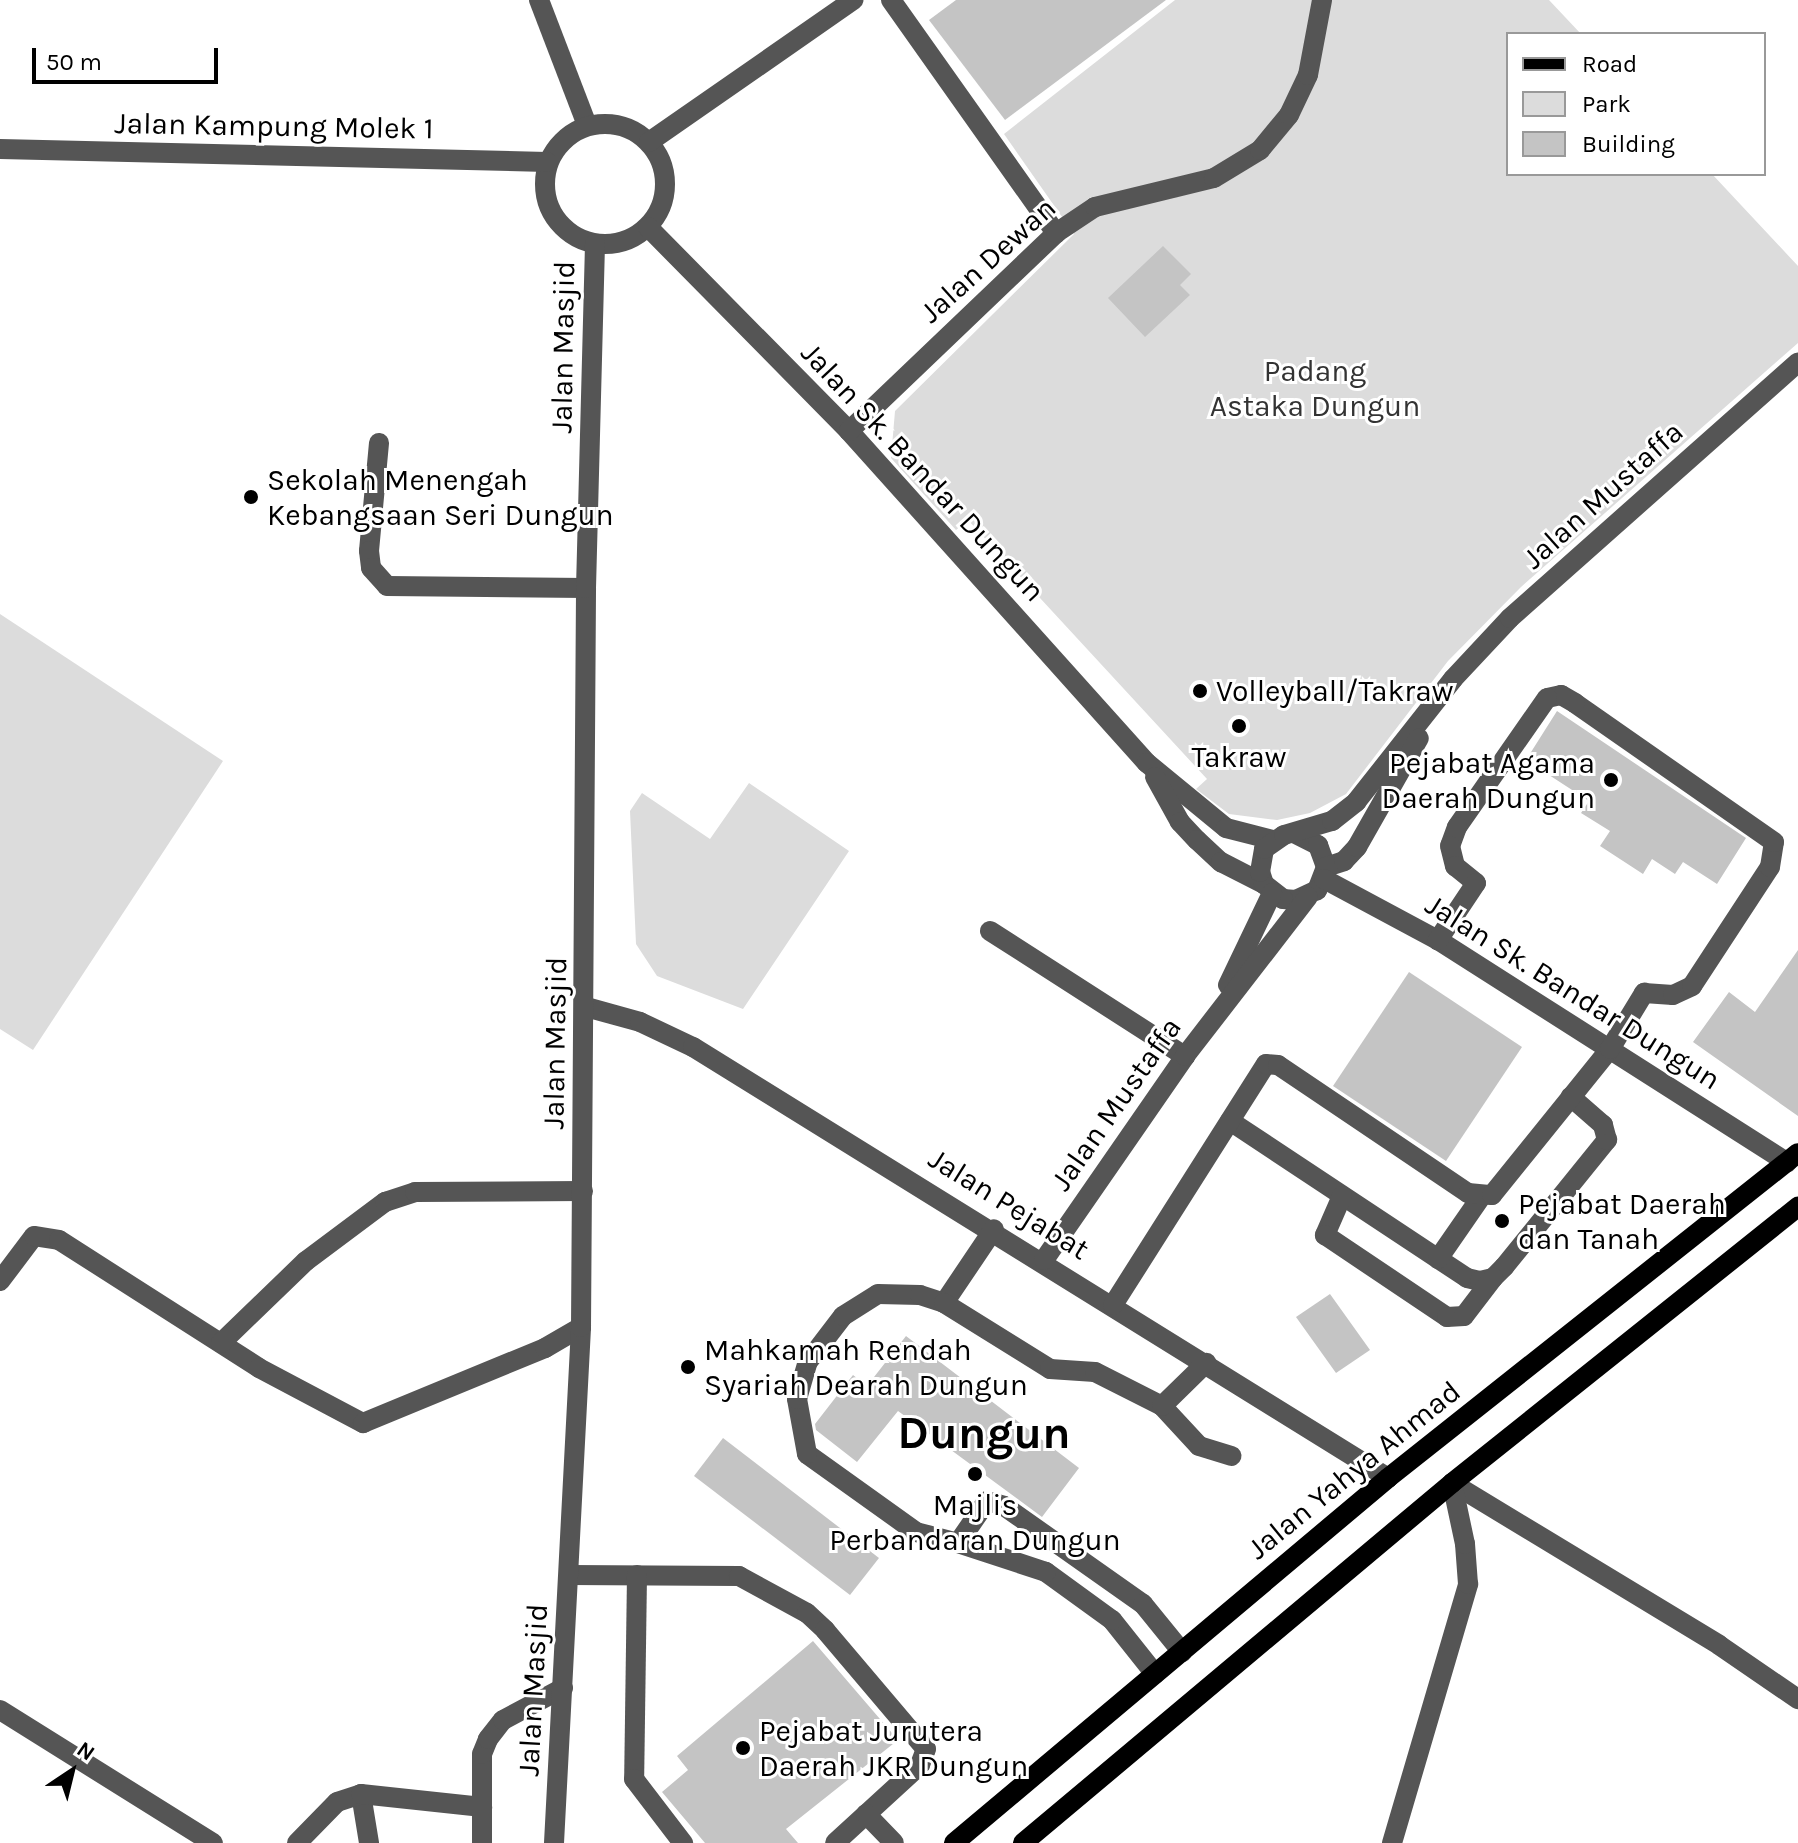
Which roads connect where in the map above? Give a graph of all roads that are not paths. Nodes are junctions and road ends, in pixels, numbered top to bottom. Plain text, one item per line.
1 (539, 0) edge
2 (853, 0) edge
3 (891, 0) edge
4 (1322, 0) edge
5 (587, 125) junction
6 (649, 142) junction
7 (0, 149) edge
8 (547, 162) junction
9 (648, 227) junction
10 (1056, 233) junction
11 (595, 244) junction
12 (1798, 362) edge
13 (849, 431) junction
14 (379, 443) dead end
15 (586, 588) junction
16 (1453, 679) junction
17 (1147, 763) junction
18 (1296, 834) junction
19 (1273, 840) junction
20 (1325, 873) junction
21 (1268, 889) junction
22 (1308, 897) junction
23 (990, 931) dead end
24 (1438, 940) junction
25 (586, 1007) junction
26 (1211, 1021) junction
27 (1610, 1049) junction
28 (1185, 1056) junction
29 (1571, 1097) junction
30 (1230, 1121) junction
31 (1793, 1157) edge
32 (583, 1191) junction
33 (1342, 1196) junction
34 (1481, 1197) junction
35 (1798, 1207) edge
36 (994, 1229) junction
37 (1438, 1259) junction
38 (1044, 1260) junction
39 (1493, 1278) junction
40 (0, 1281) edge
41 (944, 1303) junction
42 (1113, 1305) junction
43 (581, 1327) junction
44 (221, 1343) junction
45 (1206, 1363) junction
46 (1162, 1406) junction
47 (1232, 1456) dead end
48 (1388, 1478) junction
49 (1452, 1483) junction
50 (1050, 1538) junction
51 (958, 1543) junction
52 (1032, 1567) junction
53 (569, 1575) junction
54 (637, 1575) junction
55 (1182, 1652) junction
56 (1155, 1674) junction
57 (563, 1688) junction
58 (1798, 1699) edge
59 (0, 1710) edge
60 (361, 1794) junction
61 (482, 1807) junction
62 (866, 1814) junction
63 (475, 1842) edge
64 (213, 1843) edge
65 (297, 1843) edge
66 (369, 1843) edge
67 (554, 1843) edge
68 (683, 1843) edge
69 (835, 1843) edge
70 (894, 1843) edge
71 (954, 1843) edge
72 (1023, 1843) edge
73 (1392, 1843) edge

1 - 5 street
2 - 6 street
3 - 10 street
4 - 10 street, Jalan Dewan
5 - 6 street
5 - 8 street
6 - 9 street
7 - 8 street, Jalan Kampung Molek 1
8 - 11 street
9 - 11 street
9 - 13 street, Jalan Sk. Bandar Dungun
10 - 13 street, Jalan Dewan
11 - 15 street, Jalan Masjid
12 - 16 street, Jalan Mustaffa
13 - 17 street, Jalan Sk. Bandar Dungun
14 - 15 street
15 - 25 street, Jalan Masjid
16 - 18 street, Jalan Mustaffa
16 - 20 street, Jalan Mustaffa
17 - 19 street, Jalan Sk. Bandar Dungun
17 - 21 street, Jalan Sk. Bandar Dungun
18 - 19 street
18 - 20 street
19 - 21 street
20 - 22 street
20 - 24 street, Jalan Sk. Bandar Dungun
21 - 22 street
21 - 26 street, Jalan Mustaffa
22 - 26 street, Jalan Mustaffa
23 - 28 street
24 - 27 street, Jalan Sk. Bandar Dungun
24 - 27 street
25 - 32 street, Jalan Masjid
25 - 36 street, Jalan Pejabat
26 - 28 street, Jalan Mustaffa
27 - 29 street
27 - 31 street, Jalan Sk. Bandar Dungun
28 - 38 street, Jalan Mustaffa
29 - 34 street
29 - 39 street
30 - 33 street
30 - 34 street
30 - 42 street
31 - 48 main road, Jalan Yahya Ahmad
32 - 43 street, Jalan Masjid
32 - 44 street
33 - 37 street
33 - 39 street
34 - 37 street
35 - 49 main road
36 - 38 street, Jalan Pejabat
36 - 41 street
37 - 39 street
38 - 42 street, Jalan Pejabat
40 - 44 street
41 - 46 street
41 - 51 street
42 - 45 street, Jalan Pejabat
43 - 44 street
43 - 53 street, Jalan Masjid
45 - 46 street
45 - 48 street, Jalan Pejabat
46 - 47 street
48 - 55 main road, Jalan Yahya Ahmad
49 - 58 street
49 - 72 main road
49 - 73 street
50 - 51 street
50 - 52 street
50 - 55 street
51 - 52 street
52 - 56 street
53 - 54 street
53 - 57 street, Jalan Masjid
54 - 62 street
54 - 68 street
55 - 56 main road, Jalan Yahya Ahmad
56 - 71 main road, Jalan Yahya Ahmad
57 - 61 street
57 - 67 street, Jalan Masjid
59 - 64 street
60 - 61 street
60 - 65 street
60 - 66 street
61 - 63 street
62 - 69 street
62 - 70 street

